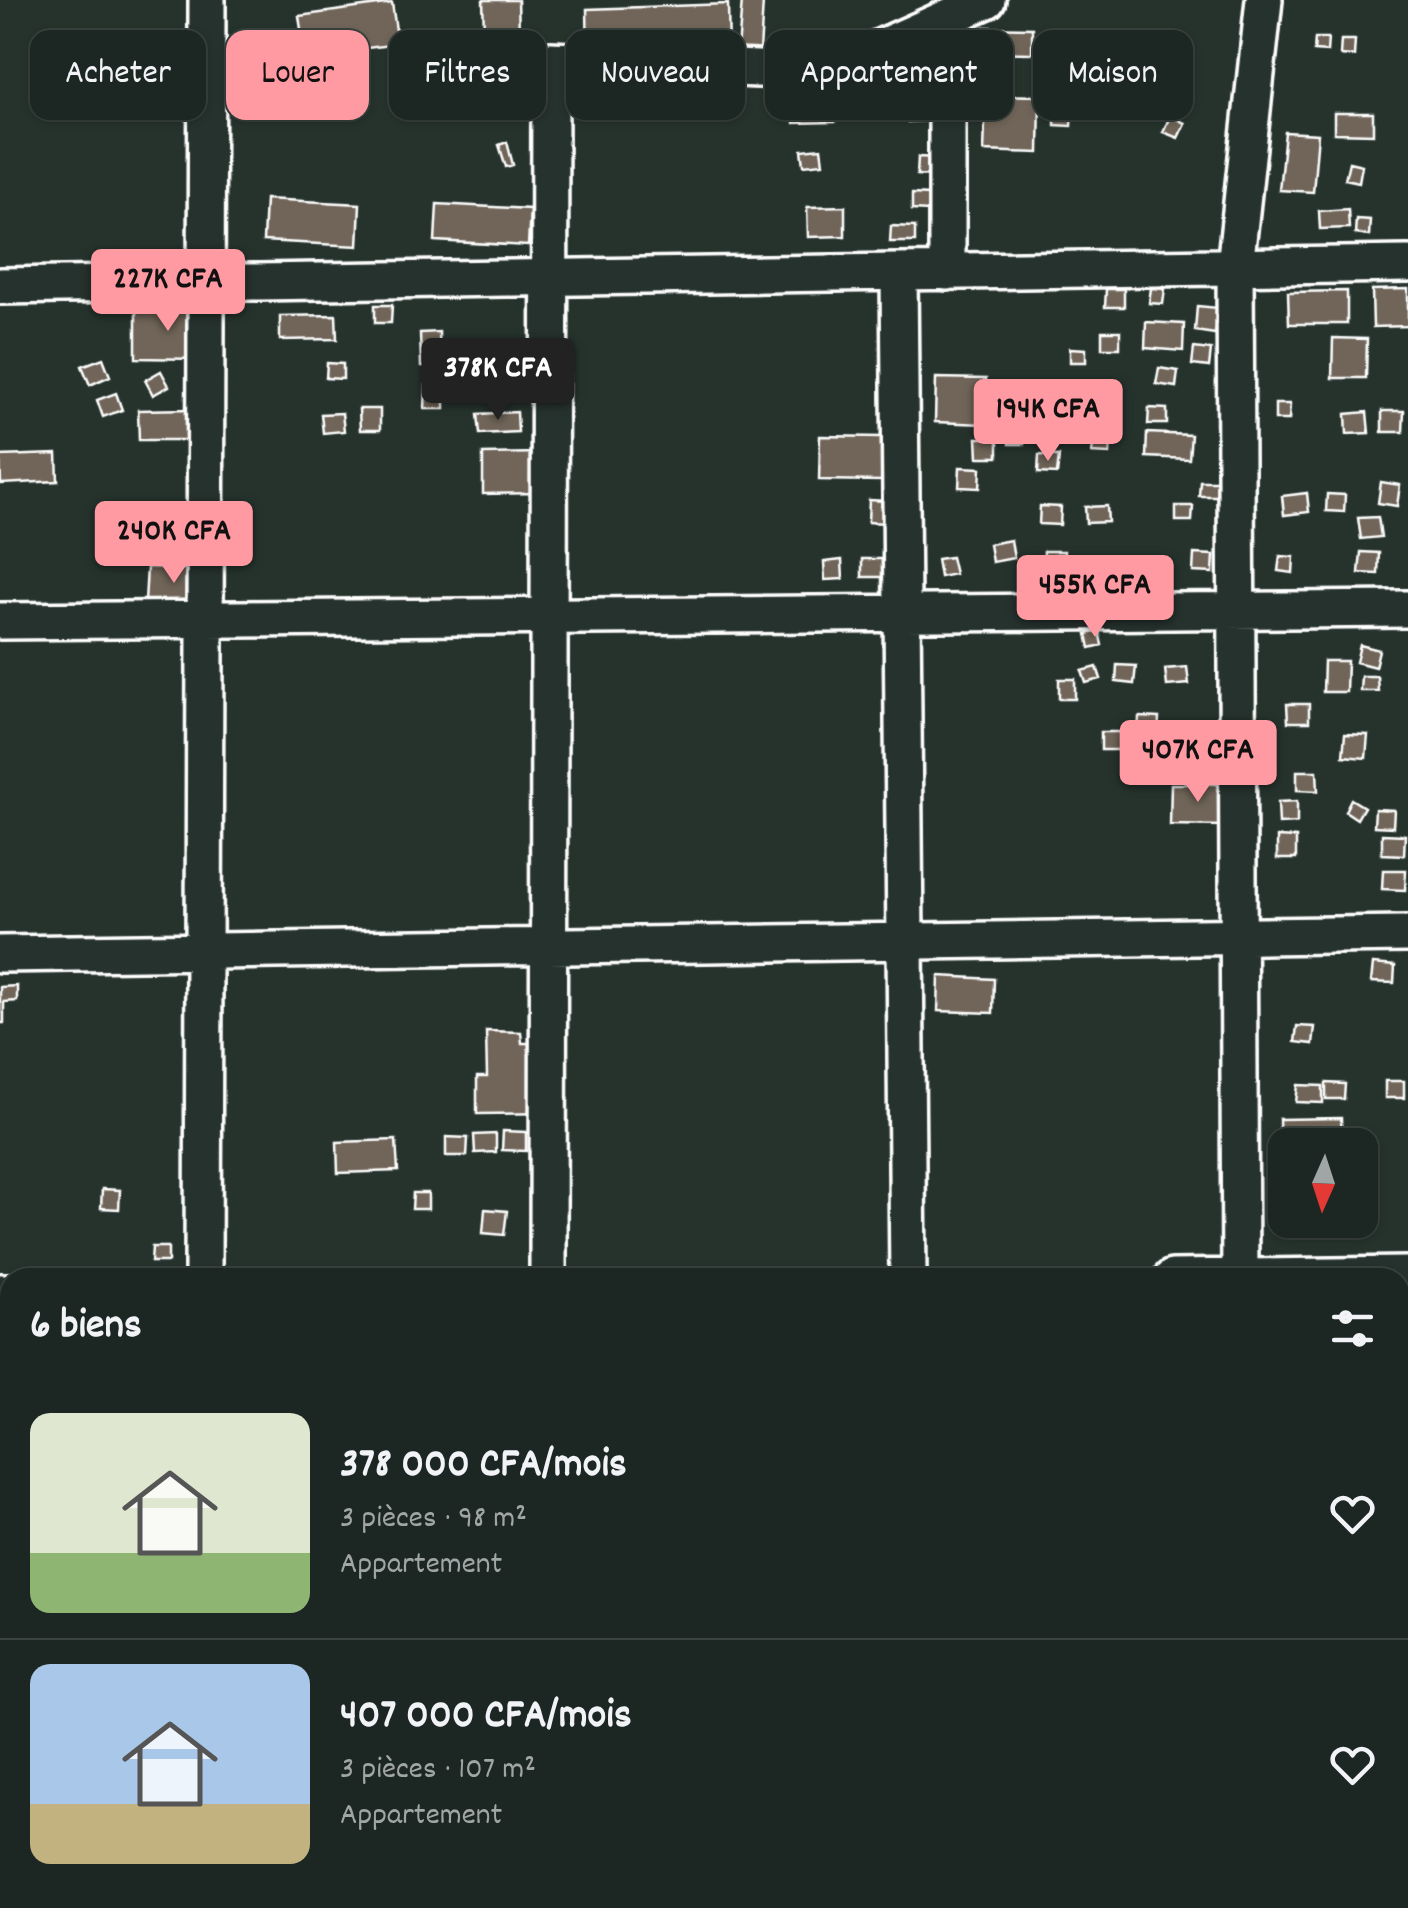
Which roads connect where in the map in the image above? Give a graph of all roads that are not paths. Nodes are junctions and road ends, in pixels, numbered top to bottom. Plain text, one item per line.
1 (207, 0) edge
2 (987, 0) edge
3 (1264, 0) edge
4 (947, 18) junction
5 (1408, 264) edge
6 (1234, 267) junction
7 (899, 272) junction
8 (947, 272) junction
9 (550, 278) junction
10 (206, 283) junction
11 (0, 286) edge
12 (1408, 608) edge
13 (1236, 610) junction
14 (902, 613) junction
15 (550, 616) junction
16 (205, 619) junction
17 (0, 621) edge
18 (1408, 934) edge
19 (1238, 937) junction
20 (905, 941) junction
21 (549, 946) junction
22 (204, 951) junction
23 (0, 954) edge
24 (204, 1268) edge
25 (548, 1268) edge
26 (908, 1268) edge
27 (1240, 1268) edge

1 - 10 street
2 - 4 street
3 - 6 street
4 - 8 street
4 - 9 street
5 - 6 street
6 - 8 street
6 - 13 street
7 - 8 street
7 - 9 street
7 - 14 street
9 - 10 street
9 - 15 street
10 - 11 street
10 - 16 street
12 - 13 street
13 - 14 street
13 - 19 street
14 - 15 street
14 - 20 street
15 - 16 street
15 - 21 street
16 - 17 street
16 - 22 street
18 - 19 street
19 - 20 street
19 - 27 street
20 - 21 street
20 - 26 street
21 - 22 street
21 - 25 street
22 - 23 street
22 - 24 street

